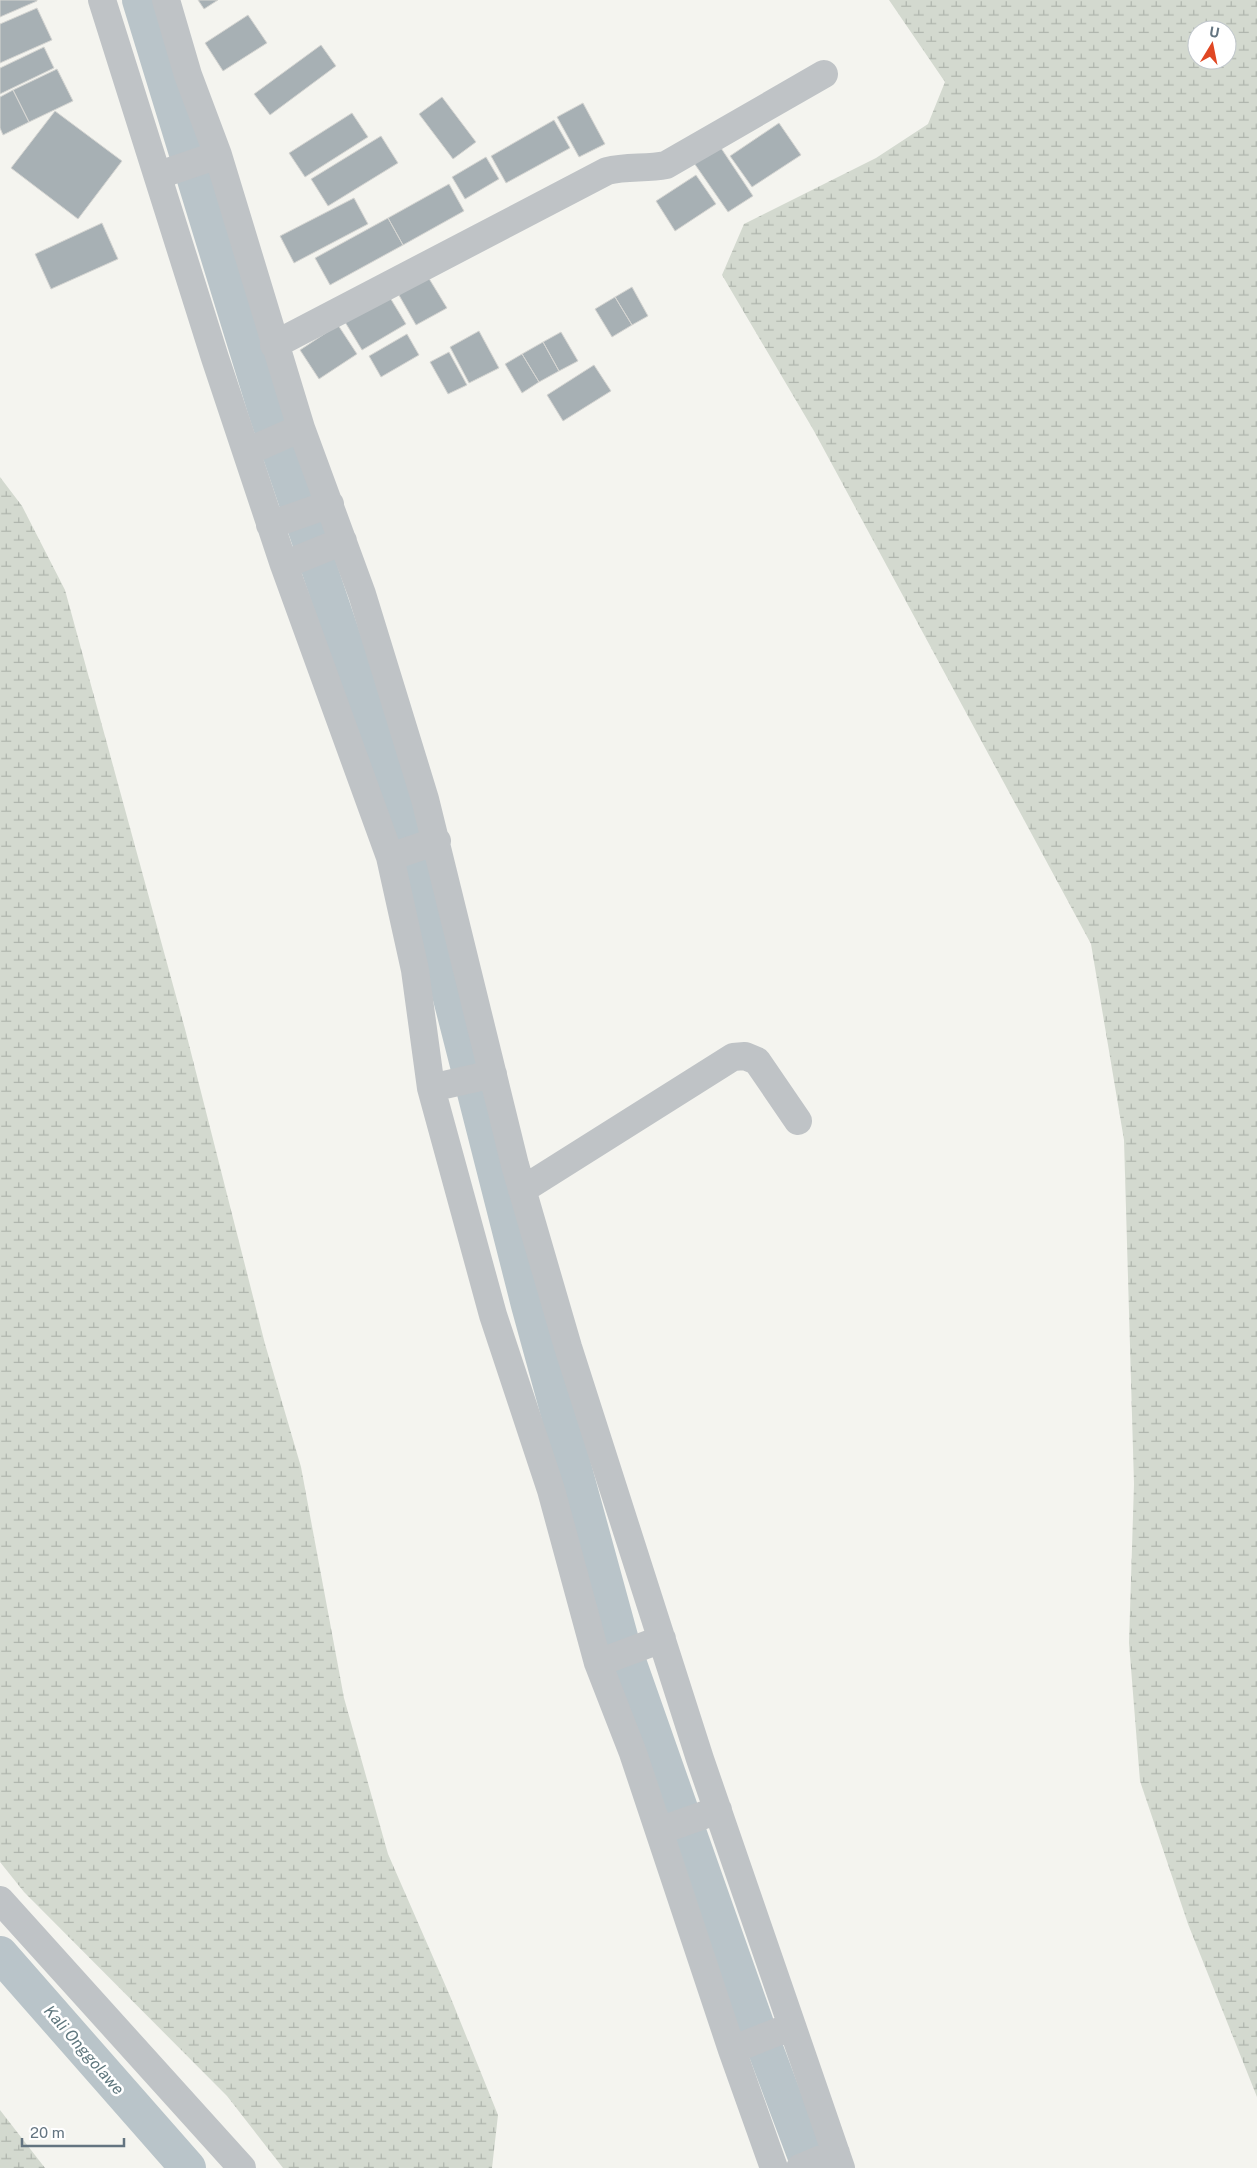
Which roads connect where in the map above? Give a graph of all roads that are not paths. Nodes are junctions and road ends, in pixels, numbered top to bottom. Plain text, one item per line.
1 (102, 0) edge
2 (166, 0) edge
3 (824, 74) dead end
4 (212, 156) junction
5 (167, 172) junction
6 (274, 345) junction
7 (293, 432) junction
8 (254, 450) junction
9 (322, 507) junction
10 (276, 523) junction
11 (332, 546) junction
12 (289, 563) junction
13 (412, 849) junction
14 (488, 1076) junction
15 (442, 1086) junction
16 (798, 1121) dead end
17 (522, 1190) junction
18 (654, 1642) junction
19 (606, 1660) junction
20 (711, 1813) junction
21 (668, 1828) junction
22 (0, 1900) edge
23 (784, 2029) junction
24 (739, 2047) junction
25 (825, 2162) edge
26 (242, 2168) edge
27 (774, 2168) edge

1 - 5 street
2 - 4 street
3 - 6 street
4 - 5 street
4 - 6 street
5 - 8 street
6 - 7 street
7 - 8 street
7 - 9 street
8 - 10 street
9 - 10 street
9 - 11 street
10 - 12 street
11 - 12 street
11 - 13 street
12 - 13 street
13 - 14 street
13 - 15 street
14 - 15 street
14 - 17 street
15 - 19 street
16 - 17 street
17 - 18 street
18 - 19 street
18 - 20 street
19 - 21 street
20 - 21 street
20 - 23 street
21 - 24 street
22 - 26 street
23 - 24 street
23 - 25 street
24 - 27 street

